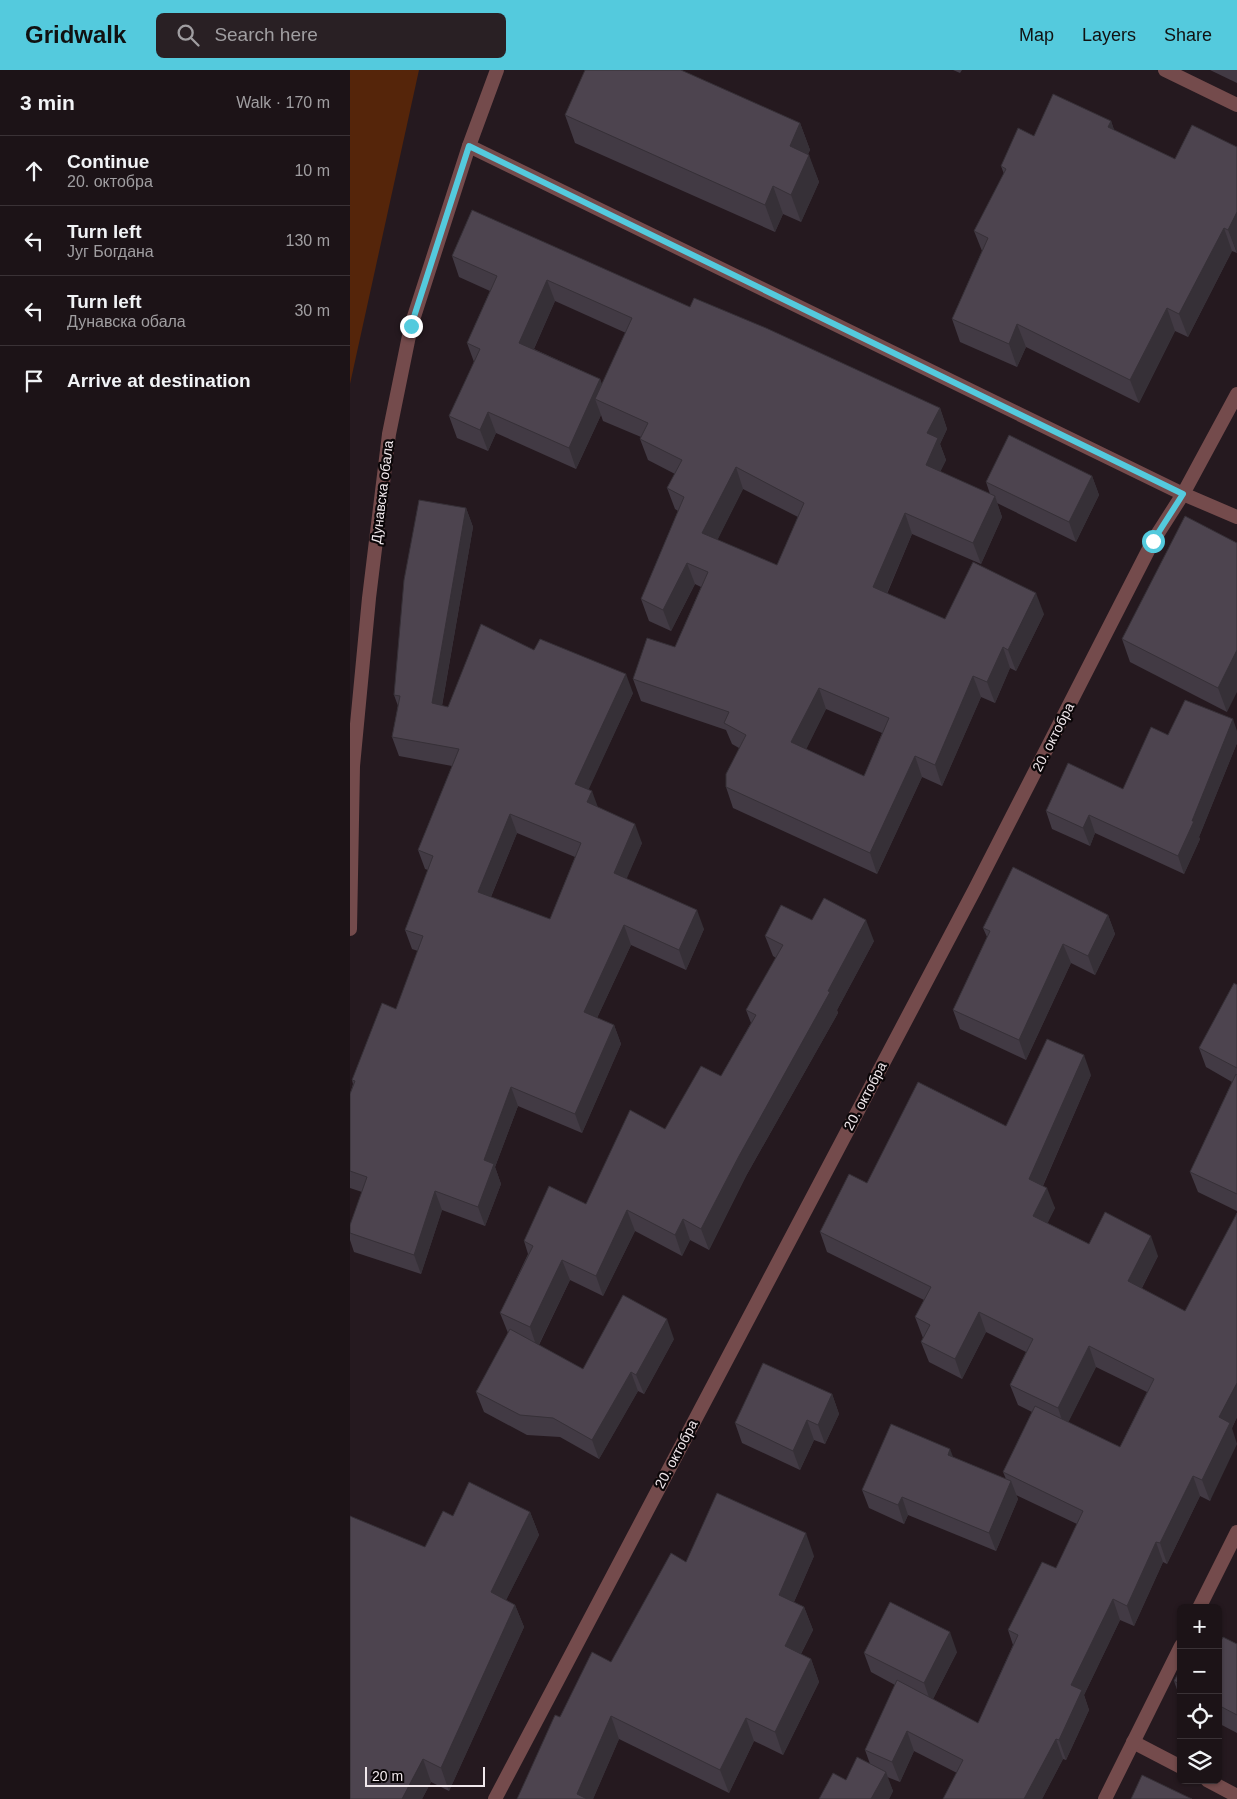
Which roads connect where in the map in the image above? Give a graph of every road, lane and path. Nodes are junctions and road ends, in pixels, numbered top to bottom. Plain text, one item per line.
1 (497, 70) edge
2 (1165, 70) edge
3 (1237, 105) edge
4 (469, 146) junction
5 (1237, 394) edge
6 (1183, 494) junction
7 (1237, 517) edge
8 (350, 930) edge
9 (1237, 1532) edge
10 (1202, 1604) edge
11 (1180, 1649) edge
12 (1133, 1742) junction
13 (1177, 1765) edge
14 (1214, 1784) edge
15 (1237, 1796) edge
16 (495, 1799) edge
17 (1105, 1799) edge

1 - 4 street, Дунавска обала
2 - 3 street
4 - 6 street
4 - 8 street, Дунавска обала
5 - 6 street, 20. октобра
6 - 7 street
6 - 16 street, 20. октобра
9 - 10 street
11 - 12 street
12 - 13 street
12 - 17 street
14 - 15 street

